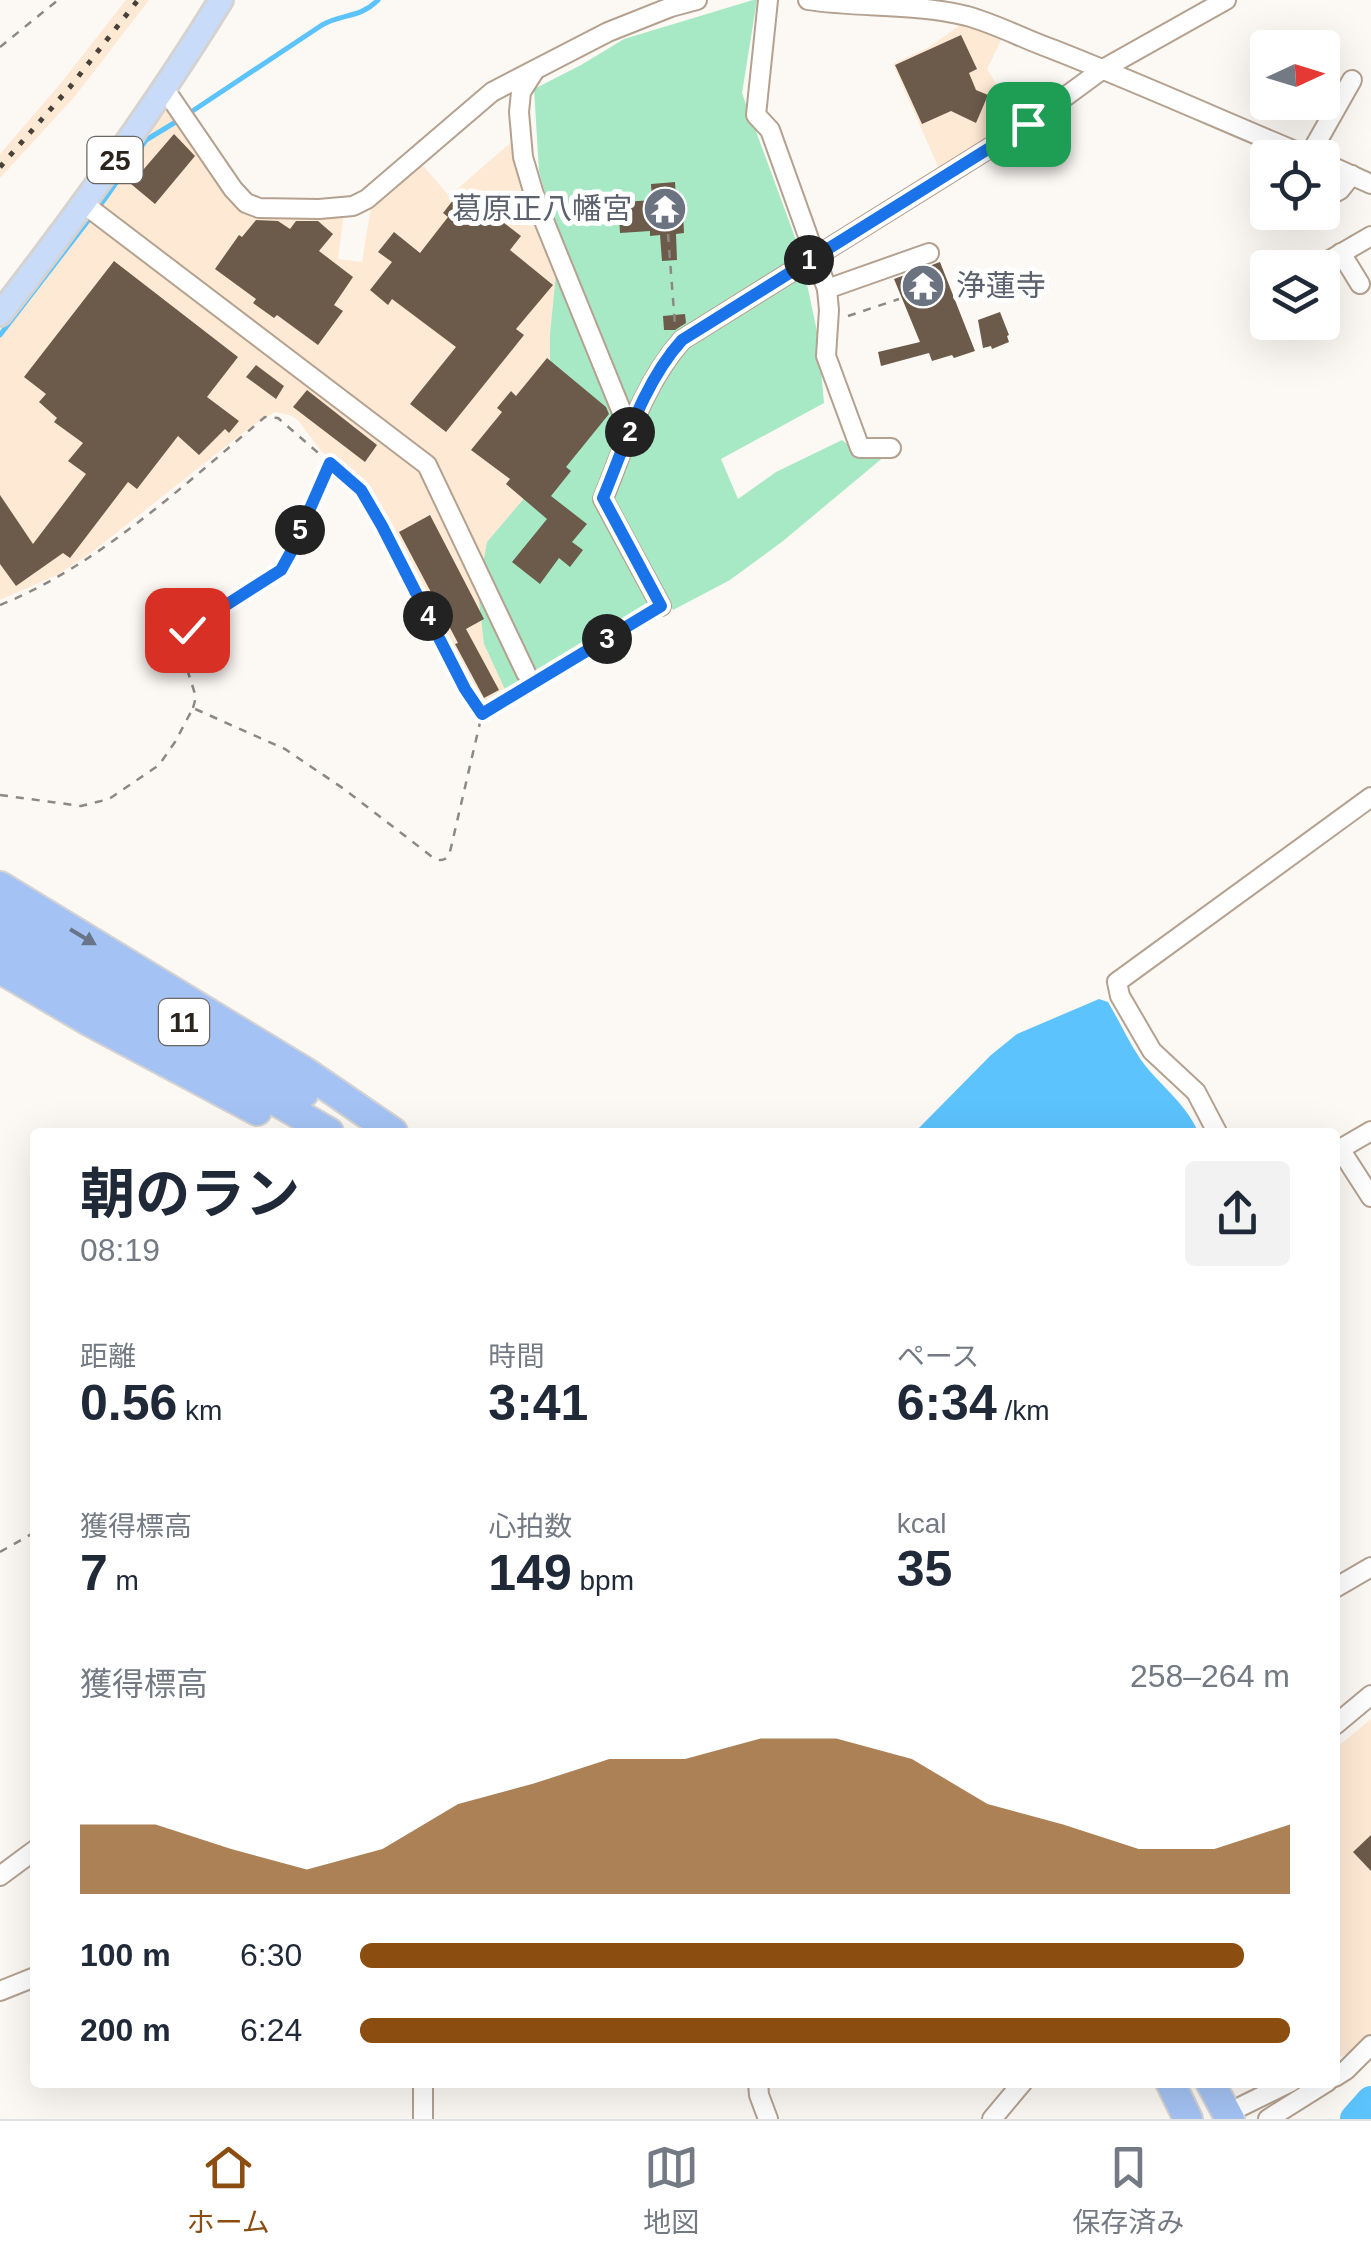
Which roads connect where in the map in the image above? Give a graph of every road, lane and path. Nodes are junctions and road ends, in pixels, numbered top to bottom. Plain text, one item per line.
1 (58, 0) edge
2 (221, 0) edge
3 (696, 0) edge
4 (768, 0) edge
5 (808, 0) edge
6 (1226, 0) edge
7 (0, 46) edge
8 (1104, 69) junction
9 (535, 70) junction
10 (1352, 80) dead end
11 (164, 88) junction
12 (1270, 140) edge
13 (1319, 140) edge
14 (1340, 170) edge
15 (1352, 175) junction
16 (1371, 184) edge
17 (1340, 190) edge
18 (92, 209) junction
19 (668, 234) dead end
20 (1371, 236) edge
21 (929, 253) dead end
22 (1341, 253) joint
23 (815, 256) junction
24 (1360, 284) dead end
25 (827, 289) junction
26 (899, 299) dead end
27 (0, 314) edge
28 (828, 322) junction
29 (676, 346) junction
30 (630, 432) junction
31 (891, 448) dead end
32 (330, 463) junction
33 (0, 605) edge
34 (661, 606) joint
35 (531, 679) junction
36 (192, 708) junction
37 (482, 714) junction
38 (0, 795) edge
39 (1371, 797) edge
40 (0, 886) edge
41 (0, 914) edge
42 (0, 941) edge
43 (0, 969) edge
44 (290, 1128) edge
45 (322, 1128) edge
46 (360, 1128) edge
47 (386, 1128) edge
48 (1215, 1128) edge
49 (1371, 1130) edge
50 (1340, 1149) edge
51 (1340, 1153) edge
52 (1371, 1197) edge
53 (30, 1535) edge
54 (0, 1552) edge
55 (1370, 1570) edge
56 (1340, 1585) edge
57 (1371, 1695) edge
58 (1340, 1721) edge
59 (30, 1854) edge
60 (0, 1876) edge
61 (30, 1979) edge
62 (0, 1991) edge
63 (1371, 2045) edge
64 (1357, 2060) junction
65 (1340, 2065) edge
66 (1340, 2074) edge
67 (423, 2088) edge
68 (760, 2088) edge
69 (1018, 2088) edge
70 (1173, 2088) edge
71 (1215, 2088) edge
72 (1280, 2088) edge
73 (1317, 2088) edge
74 (1236, 2113) edge
75 (422, 2119) edge
76 (768, 2119) edge
77 (992, 2119) edge
78 (1188, 2119) edge
79 (1268, 2119) edge

1 - 7 path
2 - 11 main road, 25
3 - 9 street
4 - 23 street
5 - 8 street
6 - 8 street
8 - 12 street
8 - 23 street
9 - 11 street
9 - 30 street
10 - 13 street
11 - 18 main road, 25
14 - 15 street
15 - 16 street
15 - 17 street
18 - 27 main road, 25
18 - 35 street
19 - 29 path
20 - 22 street
21 - 25 street
22 - 24 street
23 - 25 street
23 - 29 street
25 - 28 street
26 - 28 path
28 - 31 street
29 - 30 street
30 - 34 street
32 - 33 path
32 - 36 path
32 - 37 path
34 - 35 path
35 - 37 path
36 - 37 path
36 - 38 path
39 - 48 street
40 -> 47 highway
41 - 46 highway, 11
42 - 45 highway, 11
43 - 44 highway
49 - 50 street
51 - 52 street
53 - 54 path
55 - 56 street
57 - 58 street
59 - 60 street
61 - 62 street
63 - 64 street
64 - 65 street
64 - 66 street
67 - 75 street
68 - 76 street
69 - 77 street
70 - 78 highway
71 - 74 highway
72 - 74 street
73 - 79 street

